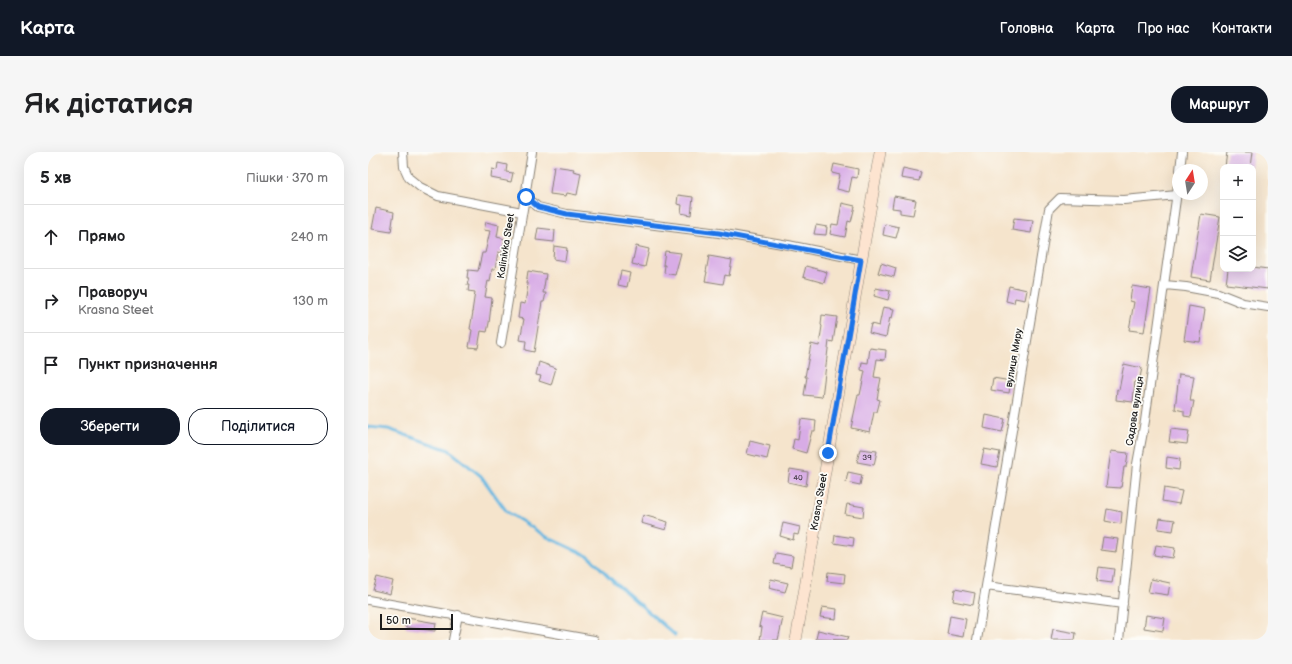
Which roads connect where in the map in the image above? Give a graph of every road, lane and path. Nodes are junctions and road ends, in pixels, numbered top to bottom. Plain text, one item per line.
1 (403, 152) edge
2 (532, 152) edge
3 (880, 152) edge
4 (1182, 152) edge
5 (1181, 164) edge
6 (1172, 195) edge
7 (526, 197) junction
8 (1176, 200) edge
9 (522, 212) junction
10 (861, 260) junction
11 (1165, 285) junction
12 (1268, 308) edge
13 (500, 343) dead end
14 (986, 586) junction
15 (368, 600) edge
16 (1123, 604) junction
17 (458, 615) junction
18 (453, 640) edge
19 (594, 640) edge
20 (796, 640) edge
21 (977, 640) edge
22 (1119, 640) edge

1 - 9 street
2 - 7 street, Kalinivka Steet
3 - 10 street, Krasna Steet
4 - 5 street
6 - 14 street, вулиця Миру
7 - 9 street, Kalinivka Steet
7 - 10 street
8 - 11 street, Садова вулиця
9 - 13 street, Kalinivka Steet
10 - 20 street, Krasna Steet
11 - 12 street
11 - 16 street, Садова вулиця
14 - 16 street
14 - 21 street, вулиця Миру
15 - 17 street
16 - 22 street, Садова вулиця
17 - 18 street
17 - 19 street

